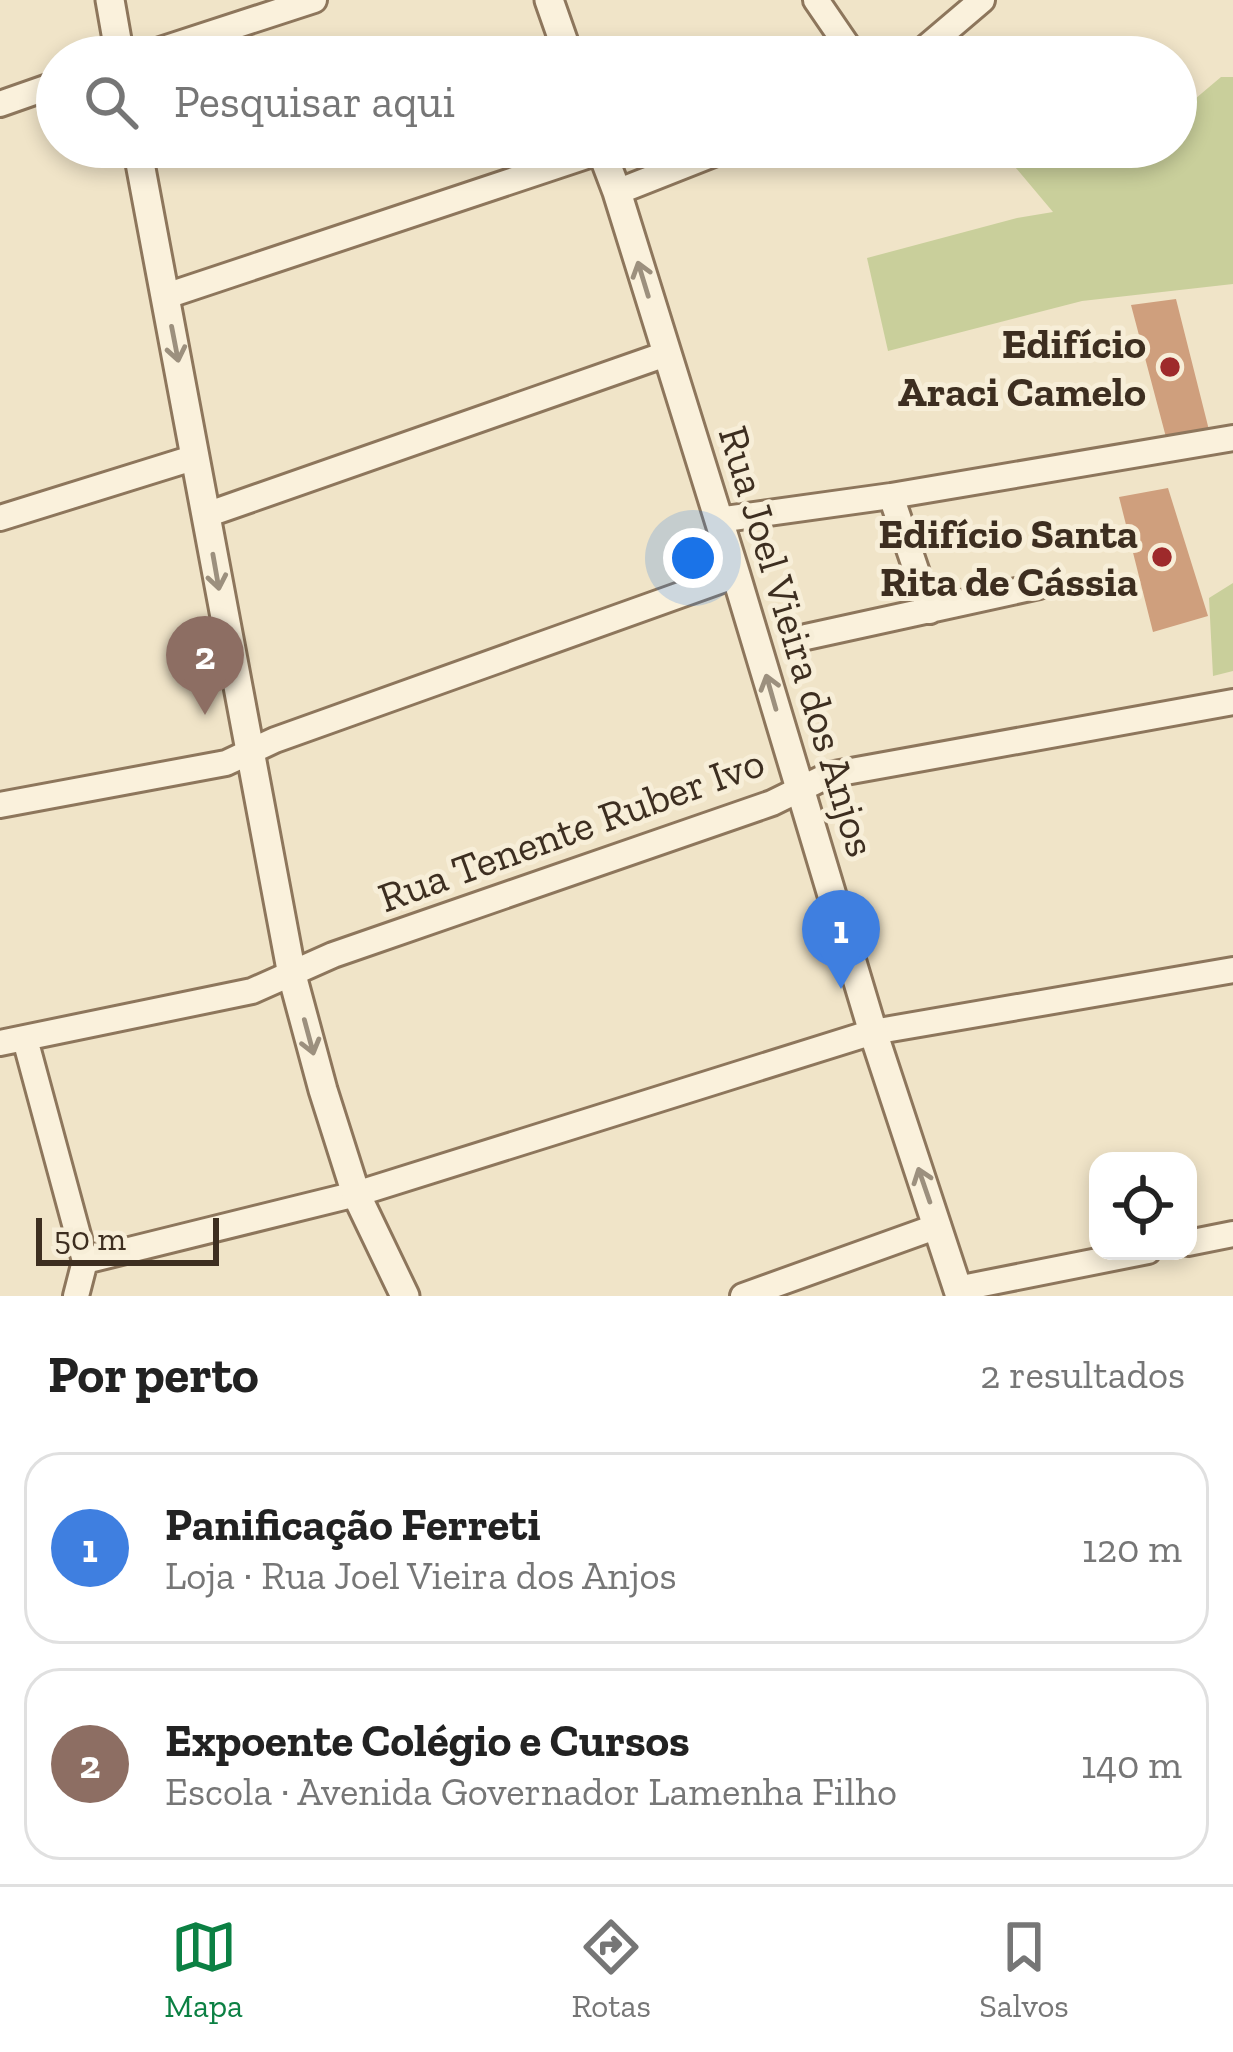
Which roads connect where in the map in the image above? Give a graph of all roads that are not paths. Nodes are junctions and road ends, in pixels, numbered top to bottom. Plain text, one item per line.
1 (110, 0) edge
2 (314, 0) edge
3 (549, 0) edge
4 (816, 0) edge
5 (982, 0) edge
6 (116, 36) edge
7 (203, 36) edge
8 (561, 36) edge
9 (841, 36) edge
10 (940, 36) edge
11 (36, 92) edge
12 (0, 104) edge
13 (141, 168) edge
14 (545, 168) edge
15 (608, 168) edge
16 (677, 168) edge
17 (617, 192) junction
18 (166, 296) junction
19 (666, 354) junction
20 (1233, 438) edge
21 (196, 457) junction
22 (891, 496) junction
23 (206, 514) junction
24 (0, 518) edge
25 (718, 520) junction
26 (736, 574) junction
27 (1039, 586) dead end
28 (930, 610) junction
29 (806, 637) dead end
30 (1233, 702) edge
31 (249, 752) junction
32 (799, 788) junction
33 (0, 806) edge
34 (1233, 970) edge
35 (292, 975) junction
36 (873, 1032) junction
37 (13, 1041) edge
38 (356, 1194) junction
39 (938, 1226) junction
40 (1233, 1234) edge
41 (1197, 1241) edge
42 (1107, 1260) edge
43 (86, 1261) junction
44 (959, 1292) edge
45 (76, 1296) edge
46 (405, 1296) edge
47 (743, 1296) edge

1 - 6 street
2 - 7 street
3 - 8 street
4 - 9 street
5 - 10 street
11 - 12 street
13 - 18 street
14 - 18 street
15 - 17 street, Rua Joel Vieira dos Anjos
16 - 17 street
19 -> 17 street, Rua Joel Vieira dos Anjos
18 -> 21 street
19 - 23 street
19 - 25 street, Rua Joel Vieira dos Anjos
20 - 22 street
21 - 23 street
21 - 24 street
22 - 25 street
22 - 28 street
23 -> 31 street
25 - 26 street, Rua Joel Vieira dos Anjos
26 - 31 street
32 -> 26 street, Rua Joel Vieira dos Anjos
27 - 28 street
28 - 29 street
30 - 32 street, Rua Tenente Ruber Ivo
31 - 33 street
31 - 35 street
32 - 35 street, Rua Tenente Ruber Ivo
32 - 36 street, Rua Joel Vieira dos Anjos
34 - 36 street
35 - 37 street, Rua Tenente Ruber Ivo
35 -> 38 street
36 - 38 street
39 -> 36 street, Rua Joel Vieira dos Anjos
37 - 43 street
38 - 43 street
38 - 46 street
39 - 44 street, Rua Joel Vieira dos Anjos
39 - 47 street
40 - 41 street
42 - 44 street
43 - 45 street

